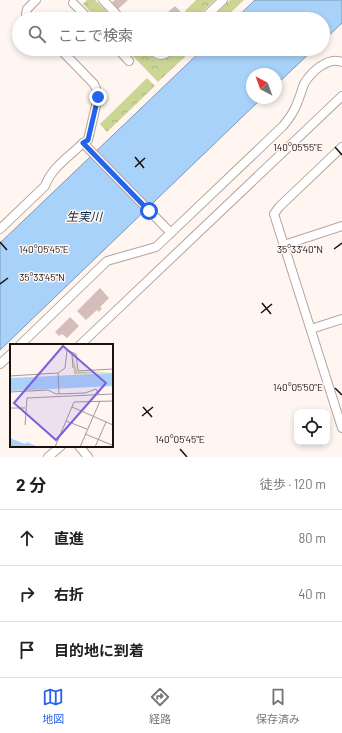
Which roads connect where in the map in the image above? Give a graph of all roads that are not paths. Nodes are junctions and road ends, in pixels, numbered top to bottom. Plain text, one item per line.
1 (36, 0) edge
2 (103, 0) edge
3 (223, 0) edge
4 (73, 1) edge
5 (26, 12) edge
6 (83, 12) edge
7 (114, 12) edge
8 (210, 12) edge
9 (67, 56) edge
10 (124, 56) edge
11 (129, 61) dead end
12 (342, 62) edge
13 (342, 96) edge
14 (83, 143) junction
15 (342, 147) edge
16 (342, 226) edge
17 (0, 229) edge
18 (171, 233) junction
19 (284, 245) junction
20 (342, 319) edge
21 (311, 329) junction
22 (21, 344) edge
23 (81, 344) edge
24 (10, 355) edge
25 (0, 364) edge
26 (342, 428) edge
27 (60, 447) edge
28 (80, 447) edge
29 (48, 457) edge
30 (88, 457) edge

1 - 5 street
2 - 7 street
3 - 8 street
4 - 6 street
9 - 14 street
10 - 11 street
12 - 18 street
13 - 23 street
14 - 17 street
14 - 18 street
15 - 19 street
16 - 19 street
18 - 22 street
19 - 21 street
20 - 21 street
21 - 26 street
24 - 25 street
27 - 29 street
28 - 30 street

